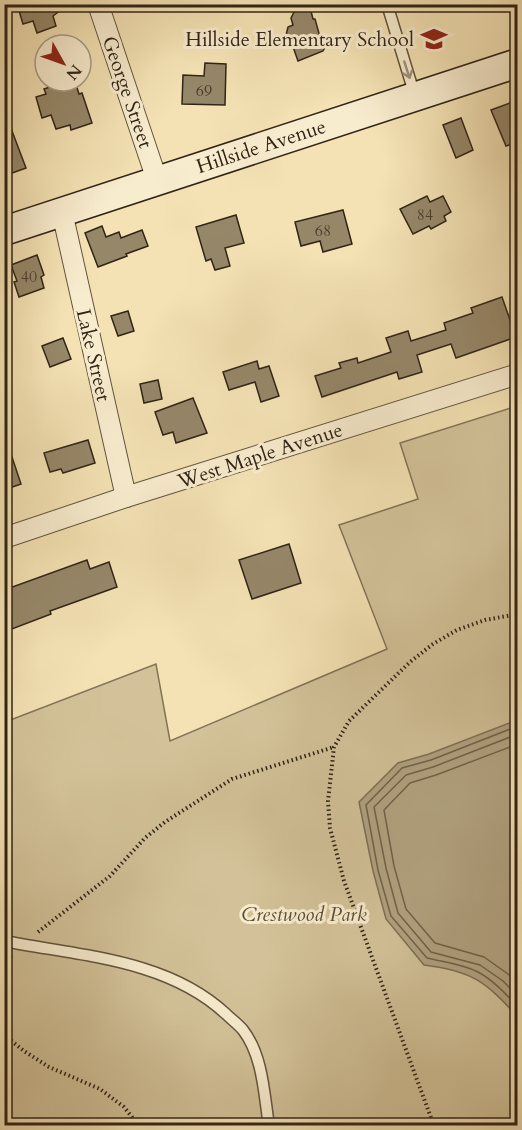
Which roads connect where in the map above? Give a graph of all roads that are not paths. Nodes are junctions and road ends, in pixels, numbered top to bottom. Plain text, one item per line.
1 (98, 4) edge
2 (387, 4) edge
3 (518, 63) edge
4 (415, 96) junction
5 (157, 180) junction
6 (62, 212) junction
7 (4, 231) edge
8 (518, 374) edge
9 (126, 497) junction
10 (4, 538) edge
11 (4, 941) edge
12 (269, 1125) edge

1 - 5 street, George Street
2 -> 4 lane
3 - 4 main road, Hillside Avenue
4 - 5 main road, Hillside Avenue
5 - 6 main road, Hillside Avenue
6 - 7 main road, Hillside Avenue
6 - 9 street, Lake Street
8 - 9 street, West Maple Avenue
9 - 10 street, West Maple Avenue
11 - 12 lane

